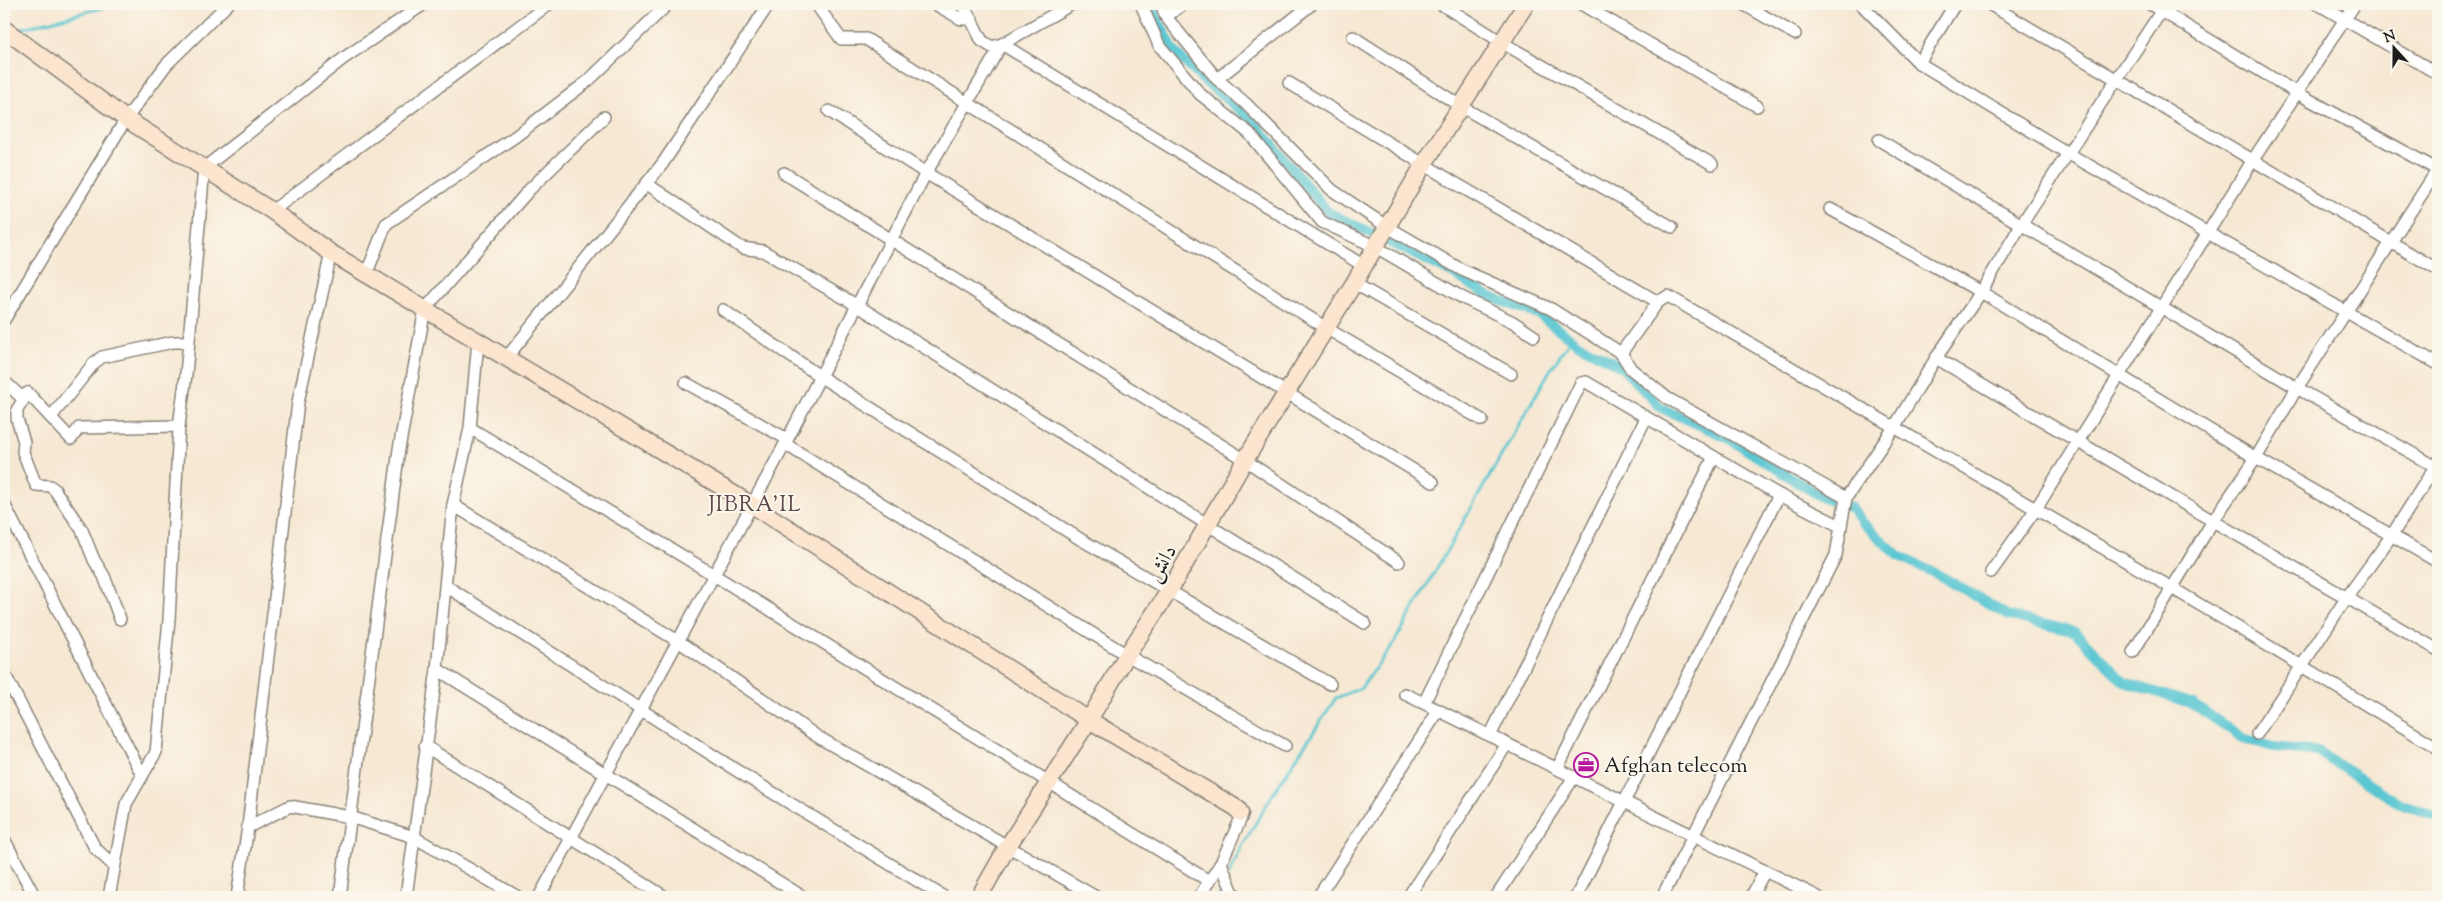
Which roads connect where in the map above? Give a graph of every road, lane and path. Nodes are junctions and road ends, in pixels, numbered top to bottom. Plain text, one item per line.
1 (228, 4) edge
2 (424, 4) edge
3 (549, 4) edge
4 (668, 4) edge
5 (769, 4) edge
6 (816, 4) edge
7 (935, 4) edge
8 (963, 4) edge
9 (1072, 4) edge
10 (1141, 4) edge
11 (1161, 4) edge
12 (1183, 4) edge
13 (1312, 4) edge
14 (1441, 4) edge
15 (1526, 4) edge
16 (1581, 4) edge
17 (1743, 4) edge
18 (1861, 4) edge
19 (1955, 4) edge
20 (1989, 4) edge
21 (2150, 4) edge
22 (2318, 4) edge
23 (2355, 4) edge
24 (2163, 7) edge
25 (1166, 17) junction
26 (972, 19) junction
27 (2345, 20) junction
28 (4, 29) edge
29 (1795, 34) dead end
30 (1354, 37) dead end
31 (1502, 43) junction
32 (1002, 44) junction
33 (1919, 63) junction
34 (2438, 74) edge
35 (2116, 77) junction
36 (1217, 79) junction
37 (1289, 83) dead end
38 (2297, 93) junction
39 (967, 104) junction
40 (1757, 106) dead end
41 (1462, 107) junction
42 (829, 111) dead end
43 (604, 117) dead end
44 (126, 118) junction
45 (1879, 140) dead end
46 (2069, 154) junction
47 (2253, 160) junction
48 (1424, 164) junction
49 (1712, 164) dead end
50 (204, 168) junction
51 (2438, 170) edge
52 (784, 173) dead end
53 (926, 173) junction
54 (647, 184) junction
55 (1830, 209) dead end
56 (272, 211) junction
57 (2021, 225) junction
58 (1386, 226) junction
59 (1672, 227) dead end
60 (2208, 232) junction
61 (892, 241) junction
62 (2390, 241) junction
63 (1376, 247) junction
64 (331, 253) junction
65 (1364, 266) junction
66 (2438, 270) edge
67 (366, 275) junction
68 (1354, 283) junction
69 (1981, 292) junction
70 (1658, 302) junction
71 (858, 306) junction
72 (2160, 307) junction
73 (425, 309) junction
74 (723, 310) dead end
75 (2348, 311) junction
76 (4, 320) edge
77 (1326, 328) junction
78 (1534, 336) dead end
79 (478, 341) junction
80 (188, 342) junction
81 (1621, 353) junction
82 (507, 357) junction
83 (1936, 358) junction
84 (2438, 364) edge
85 (1511, 374) dead end
86 (2119, 375) junction
87 (821, 376) junction
88 (4, 381) edge
89 (686, 384) dead end
90 (2298, 388) junction
91 (1286, 392) junction
92 (28, 393) junction
93 (51, 417) junction
94 (1646, 418) junction
95 (1482, 420) dead end
96 (180, 426) junction
97 (1895, 426) junction
98 (470, 428) junction
99 (786, 441) junction
100 (2076, 441) junction
101 (1714, 457) junction
102 (2256, 458) junction
103 (1245, 460) junction
104 (2437, 466) edge
105 (1433, 482) dead end
106 (1779, 495) junction
107 (1846, 498) junction
108 (4, 504) edge
109 (452, 505) junction
110 (752, 506) junction
111 (2036, 509) junction
112 (2213, 521) junction
113 (1208, 525) junction
114 (1840, 526) junction
115 (2392, 535) junction
116 (1399, 562) dead end
117 (2438, 562) edge
118 (1991, 572) dead end
119 (714, 575) junction
120 (446, 586) junction
121 (2172, 588) junction
122 (1169, 591) junction
123 (2347, 596) junction
124 (120, 619) dead end
125 (1366, 623) dead end
126 (678, 641) junction
127 (2438, 650) edge
128 (2133, 652) dead end
129 (1126, 654) junction
130 (2302, 667) junction
131 (437, 670) junction
132 (4, 673) edge
133 (1330, 684) dead end
134 (1405, 694) dead end
135 (1424, 703) junction
136 (642, 710) junction
137 (1439, 710) junction
138 (1089, 720) junction
139 (2257, 734) dead end
140 (1490, 736) junction
141 (1507, 744) junction
142 (425, 746) junction
143 (1285, 746) dead end
144 (2438, 748) edge
145 (1557, 769) junction
146 (142, 774) junction
147 (606, 774) junction
148 (1574, 777) junction
149 (1047, 782) junction
150 (1624, 801) junction
151 (1240, 813) joint
152 (350, 817) junction
153 (248, 827) junction
154 (1694, 836) junction
155 (414, 837) junction
156 (572, 838) junction
157 (4, 839) edge
158 (1008, 846) junction
159 (1221, 863) junction
160 (114, 866) junction
161 (1765, 871) junction
162 (1209, 881) junction
163 (1235, 896) edge
164 (35, 897) edge
165 (109, 897) edge
166 (237, 897) edge
167 (340, 897) edge
168 (406, 897) edge
169 (518, 897) edge
170 (539, 897) edge
171 (665, 897) edge
172 (803, 897) edge
173 (944, 897) edge
174 (979, 897) edge
175 (1096, 897) edge
176 (1199, 897) edge
177 (1318, 897) edge
178 (1408, 897) edge
179 (1496, 897) edge
180 (1576, 897) edge
181 (1662, 897) edge
182 (1751, 897) edge
183 (1818, 897) edge

1 - 44 street
2 - 50 street
3 - 56 street
4 - 67 street
5 - 54 street
6 - 39 street
7 - 26 street
8 - 26 street
9 - 32 street
10 - 63 street
11 - 25 street
12 - 25 street
13 - 36 street
14 - 31 street
15 - 31 street, دانش
16 - 40 street
17 - 29 street
18 - 33 street
19 - 33 street
20 - 35 street
21 - 24 street
22 - 27 street
23 - 27 street
24 - 35 street
24 - 38 street
25 - 36 street
26 - 32 street
27 - 34 street
27 - 38 street
28 - 44 street
30 - 41 street
31 - 41 street, دانش
31 - 49 street
32 - 39 street
32 - 65 street
33 - 46 street
35 - 46 street
35 - 47 street
36 - 58 street
37 - 48 street
38 - 47 street
38 - 51 street
39 - 53 street
39 - 77 street
41 - 48 street, دانش
41 - 59 street
42 - 53 street
43 - 73 street
44 - 50 street
44 - 76 street
45 - 57 street
46 - 57 street
46 - 60 street
47 - 60 street
47 - 62 street
48 - 58 street, دانش
48 - 70 street
50 - 56 street
50 - 80 street
51 - 62 street
52 - 61 street
53 - 61 street
53 - 91 street
54 - 71 street
54 - 82 street
55 - 69 street
56 - 64 street
57 - 69 street
57 - 72 street
58 - 63 street, دانش
58 - 81 street
60 - 72 street
60 - 75 street
61 - 71 street
61 - 103 street
62 - 66 street
62 - 75 street
63 - 65 street, دانش
63 - 78 street
64 - 67 street
64 - 153 street
65 - 68 street, دانش
67 - 73 street
68 - 77 street, دانش
68 - 85 street
69 - 83 street
69 - 86 street
70 - 81 street
70 - 97 street
71 - 87 street
71 - 113 street
72 - 86 street
72 - 90 street
73 - 79 street
73 - 152 street
74 - 87 street
75 - 84 street
75 - 90 street
77 - 91 street, دانش
77 - 95 street
79 - 82 street
79 - 98 street
80 - 93 street
80 - 96 street
81 - 107 street
82 - 110 street
83 - 97 street
83 - 100 street
86 - 100 street
86 - 102 street
87 - 99 street
87 - 122 street
88 - 92 street
89 - 99 street
90 - 102 street
90 - 104 street
91 - 103 street, دانش
91 - 105 street
92 - 93 street
92 - 124 street
93 - 96 street
94 - 101 street
94 - 135 street
94 - 140 street
96 - 146 street
97 - 107 street
97 - 111 street
98 - 109 street
98 - 119 street
99 - 110 street
99 - 129 street
100 - 111 street
100 - 112 street
101 - 106 street
101 - 145 street
102 - 112 street
102 - 115 street
103 - 113 street, دانش
103 - 116 street
104 - 115 street
106 - 114 street
106 - 150 street
107 - 114 street
108 - 146 street
109 - 120 street
109 - 126 street
110 - 119 street
110 - 138 street
111 - 118 street
111 - 121 street
112 - 121 street
112 - 123 street
113 - 122 street, دانش
113 - 125 street
114 - 154 street
115 - 117 street
115 - 123 street
119 - 126 street
119 - 149 street
120 - 131 street
120 - 136 street
121 - 128 street
121 - 130 street
122 - 129 street, دانش
122 - 133 street
123 - 127 street
123 - 130 street
126 - 136 street
126 - 158 street
129 - 138 street, دانش
129 - 143 street
130 - 139 street
130 - 144 street
131 - 142 street
131 - 147 street
132 - 160 street
134 - 135 street
135 - 137 street
136 - 147 street
136 - 173 street
137 - 140 street
137 - 177 street
138 - 149 street, دانش
138 - 151 street
140 - 141 street
141 - 145 street
141 - 178 street
142 - 155 street
142 - 156 street
145 - 148 street
146 - 160 street
147 - 156 street
147 - 172 street
148 - 150 street
148 - 179 street
149 - 158 street, دانش
149 - 162 street
150 - 154 street
150 - 180 street
151 - 159 street
152 - 153 street
152 - 155 street
152 - 167 street
153 - 166 street
154 - 161 street
154 - 181 street
155 - 168 street
155 - 169 street
156 - 170 street
156 - 171 street
157 - 164 street
158 - 174 street, دانش
158 - 175 street
159 - 162 street
159 - 163 street
160 - 165 street
161 - 182 street
161 - 183 street
162 - 176 street

